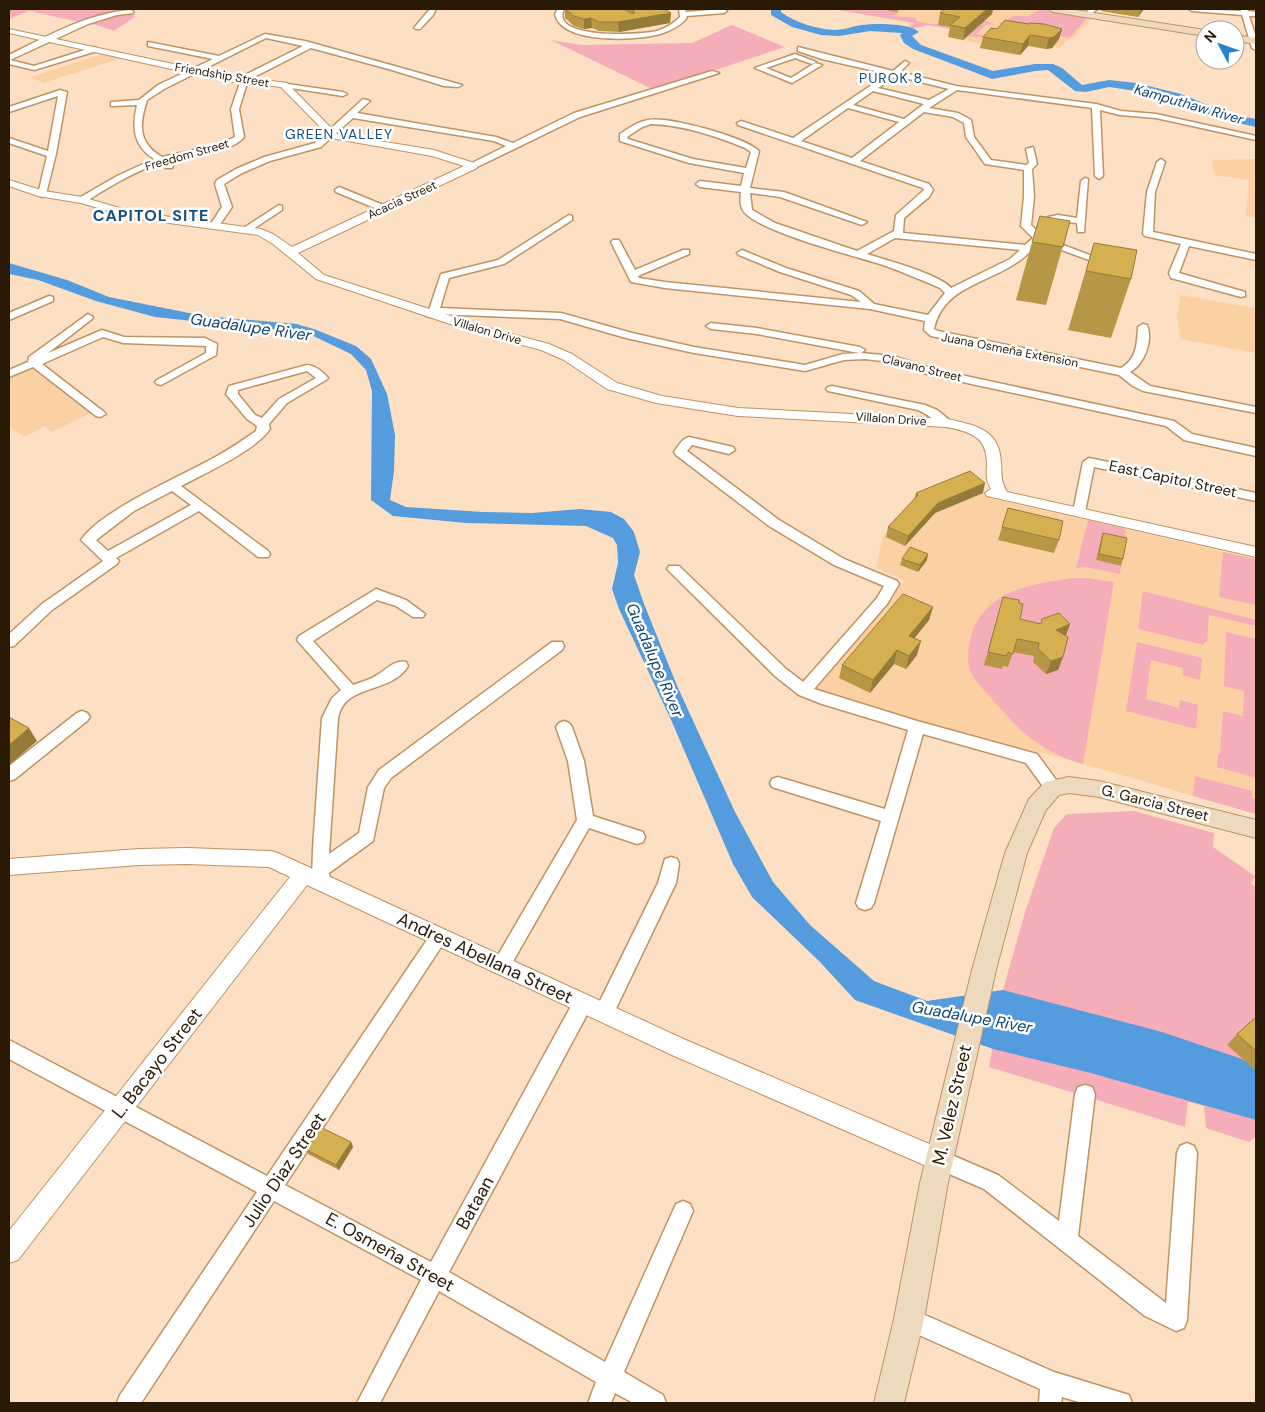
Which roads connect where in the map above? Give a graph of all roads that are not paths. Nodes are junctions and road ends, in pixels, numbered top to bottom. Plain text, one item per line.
1 (433, 9) edge
2 (561, 9) edge
3 (1053, 9) edge
4 (1192, 9) edge
5 (683, 11) edge
6 (724, 11) dead end
7 (1244, 11) edge
8 (131, 12) dead end
9 (1091, 12) edge
10 (1256, 14) edge
11 (418, 28) dead end
12 (9, 31) edge
13 (1195, 31) edge
14 (47, 39) junction
15 (1255, 43) edge
16 (151, 44) dead end
17 (308, 46) junction
18 (801, 49) dead end
19 (94, 50) junction
20 (9, 52) edge
21 (17, 54) junction
22 (825, 57) junction
23 (220, 58) junction
24 (9, 60) edge
25 (811, 62) junction
26 (905, 62) dead end
27 (802, 65) dead end
28 (193, 71) junction
29 (784, 72) dead end
30 (715, 73) dead end
31 (894, 74) junction
32 (775, 75) junction
33 (242, 81) junction
34 (284, 85) junction
35 (458, 85) dead end
36 (956, 88) junction
37 (873, 89) junction
38 (343, 94) dead end
39 (366, 101) dead end
40 (142, 102) junction
41 (930, 103) junction
42 (114, 104) dead end
43 (848, 106) junction
44 (1096, 106) junction
45 (922, 109) junction
46 (9, 110) edge
47 (352, 115) junction
48 (907, 122) junction
49 (741, 123) dead end
50 (332, 134) junction
51 (1256, 138) edge
52 (9, 140) edge
53 (796, 140) junction
54 (513, 146) junction
55 (1030, 149) dead end
56 (52, 154) junction
57 (162, 159) junction
58 (854, 161) junction
59 (1161, 162) dead end
60 (169, 166) dead end
61 (473, 166) junction
62 (1028, 168) junction
63 (749, 172) junction
64 (1099, 176) dead end
65 (1085, 181) dead end
66 (9, 183) edge
67 (700, 184) dead end
68 (339, 190) dead end
69 (746, 190) junction
70 (42, 194) junction
71 (82, 200) junction
72 (279, 208) dead end
73 (385, 208) junction
74 (569, 218) dead end
75 (862, 222) dead end
76 (215, 225) junction
77 (247, 229) junction
78 (895, 235) junction
79 (1039, 239) junction
80 (616, 242) dead end
81 (1186, 242) junction
82 (1028, 248) junction
83 (291, 252) junction
84 (686, 252) dead end
85 (742, 253) dead end
86 (859, 254) junction
87 (1256, 257) edge
88 (1109, 265) edge
89 (633, 274) junction
90 (950, 293) junction
91 (1241, 294) dead end
92 (49, 299) dead end
93 (870, 306) junction
94 (432, 312) junction
95 (9, 317) edge
96 (88, 317) dead end
97 (931, 319) junction
98 (712, 326) dead end
99 (1143, 327) dead end
100 (880, 357) junction
101 (34, 363) junction
102 (1123, 372) junction
103 (9, 374) edge
104 (161, 382) dead end
105 (832, 389) dead end
106 (1256, 410) edge
107 (100, 414) dead end
108 (947, 423) junction
109 (263, 424) junction
110 (730, 450) dead end
111 (1256, 452) edge
112 (172, 485) junction
113 (1256, 497) edge
114 (199, 506) junction
115 (1079, 512) junction
116 (1256, 552) edge
117 (263, 554) dead end
118 (107, 556) junction
119 (674, 569) dead end
120 (418, 614) dead end
121 (9, 642) edge
122 (557, 646) dead end
123 (401, 666) dead end
124 (804, 691) junction
125 (351, 692) junction
126 (82, 717) dead end
127 (564, 727) dead end
128 (917, 727) junction
129 (9, 775) edge
130 (778, 782) dead end
131 (1053, 788) junction
132 (892, 817) junction
133 (585, 820) junction
134 (1256, 829) edge
135 (637, 837) dead end
136 (671, 864) dead end
137 (9, 867) edge
138 (315, 875) junction
139 (865, 903) dead end
140 (439, 936) junction
141 (501, 966) junction
142 (583, 1003) junction
143 (604, 1013) junction
144 (9, 1049) edge
145 (1085, 1094) dead end
146 (120, 1110) junction
147 (1187, 1153) dead end
148 (940, 1160) junction
149 (273, 1188) junction
150 (683, 1211) dead end
151 (1067, 1240) junction
152 (9, 1251) edge
153 (435, 1276) junction
154 (909, 1319) junction
155 (610, 1378) junction
156 (1051, 1393) edge
157 (372, 1402) edge
158 (128, 1403) edge
159 (599, 1403) edge
160 (655, 1403) edge
161 (889, 1403) edge
162 (1121, 1403) edge

1 - 11 street
2 - 5 street
3 - 9 main road
4 - 7 street
5 - 6 street
7 - 10 street
7 - 15 street
8 - 14 street
9 - 13 main road
12 - 14 street, Friendship Street
14 - 19 street, Friendship Street
14 - 21 street
16 - 23 street
17 - 23 street
17 - 33 street
17 - 35 street
18 - 22 street
19 - 24 street
19 - 28 street, Friendship Street
20 - 21 street
21 - 24 street
22 - 25 street
22 - 31 street
23 - 28 street
25 - 27 street
25 - 32 street
25 - 32 street
26 - 31 street
28 - 33 street, Friendship Street
28 - 40 street
29 - 32 street
30 - 54 street, Acacia Street
31 - 36 street
31 - 37 street
33 - 34 street, Friendship Street
33 - 57 street, Freedom Street
34 - 38 street
34 - 50 street, Friendship Street
36 - 41 street
36 - 44 street
37 - 41 street
37 - 43 street
39 - 47 street
40 - 42 street
40 - 57 street
41 - 45 street
43 - 48 street
43 - 53 street
44 - 51 street
44 - 64 street
45 - 48 street
45 - 62 street
46 - 56 street
47 - 50 street
47 - 54 street
48 - 58 street
49 - 53 street
50 - 61 street
50 - 76 street
52 - 56 street
53 - 58 street
54 - 61 street, Acacia Street
55 - 62 street
56 - 70 street
57 - 60 street
57 - 71 street, Freedom Street
58 - 78 street
59 - 81 street
61 - 73 street, Acacia Street
62 - 79 street
63 - 63 street
63 - 69 street
65 - 79 street
66 - 70 street, Villalon Drive
67 - 69 street
68 - 73 street
69 - 75 street
69 - 86 street
70 - 71 street, Villalon Drive
71 - 76 street, Villalon Drive
72 - 77 street
73 - 83 street, Acacia Street
74 - 94 street
76 - 77 street, Villalon Drive
77 - 83 street, Villalon Drive
78 - 82 street
78 - 86 street
79 - 82 street
79 - 88 street
80 - 89 street
81 - 87 street
81 - 91 street
82 - 90 street
83 - 94 street, Villalon Drive
84 - 89 street
85 - 93 street
86 - 90 street
89 - 93 street, Juana Osmeña Extension
90 - 97 street
92 - 95 street
93 - 97 street, Juana Osmeña Extension
94 - 100 street, Clavano Street
94 - 108 street, Villalon Drive
96 - 101 street
97 - 102 street, Juana Osmeña Extension
98 - 100 street
99 - 102 street
100 - 111 street, Clavano Street
101 - 103 street
101 - 104 street
101 - 107 street
102 - 106 street, Juana Osmeña Extension
105 - 108 street
108 - 115 street, Villalon Drive
109 - 109 street
109 - 112 street
110 - 124 street
112 - 114 street
112 - 118 street
113 - 115 street, East Capitol Street
114 - 117 street
114 - 118 street
115 - 116 street, Villalon Drive
118 - 121 street
119 - 124 street
120 - 125 street
122 - 138 street
123 - 125 street
124 - 128 street
125 - 138 street
126 - 129 street
127 - 133 street
128 - 131 street
128 - 132 street
130 - 132 street
131 - 134 main road, G. Garcia Street
131 - 148 main road, M. Velez Street
132 - 139 street
133 - 135 street
133 - 141 street
136 - 143 street
137 - 138 street, Andres Abellana Street
138 - 140 street, Andres Abellana Street
138 - 146 street, L. Bacayo Street
140 - 141 street, Andres Abellana Street
140 - 149 street, Julio Diaz Street
141 - 142 street, Andres Abellana Street
142 - 143 street, Andres Abellana Street
142 - 153 street, Bataan
143 - 148 street, Andres Abellana Street
144 - 146 street, E. Osmeña Street
145 - 151 street
146 - 149 street, E. Osmeña Street
146 - 152 street, L. Bacayo Street
147 - 151 street
148 - 151 street
148 - 154 main road, M. Velez Street
149 - 153 street, E. Osmeña Street
149 - 158 street, Julio Diaz Street
150 - 155 street
153 - 155 street, E. Osmeña Street
153 - 157 street, Bataan
154 - 156 street
154 - 161 main road, M. Velez Street
155 - 159 street
155 - 160 street, E. Osmeña Street
156 - 162 street

